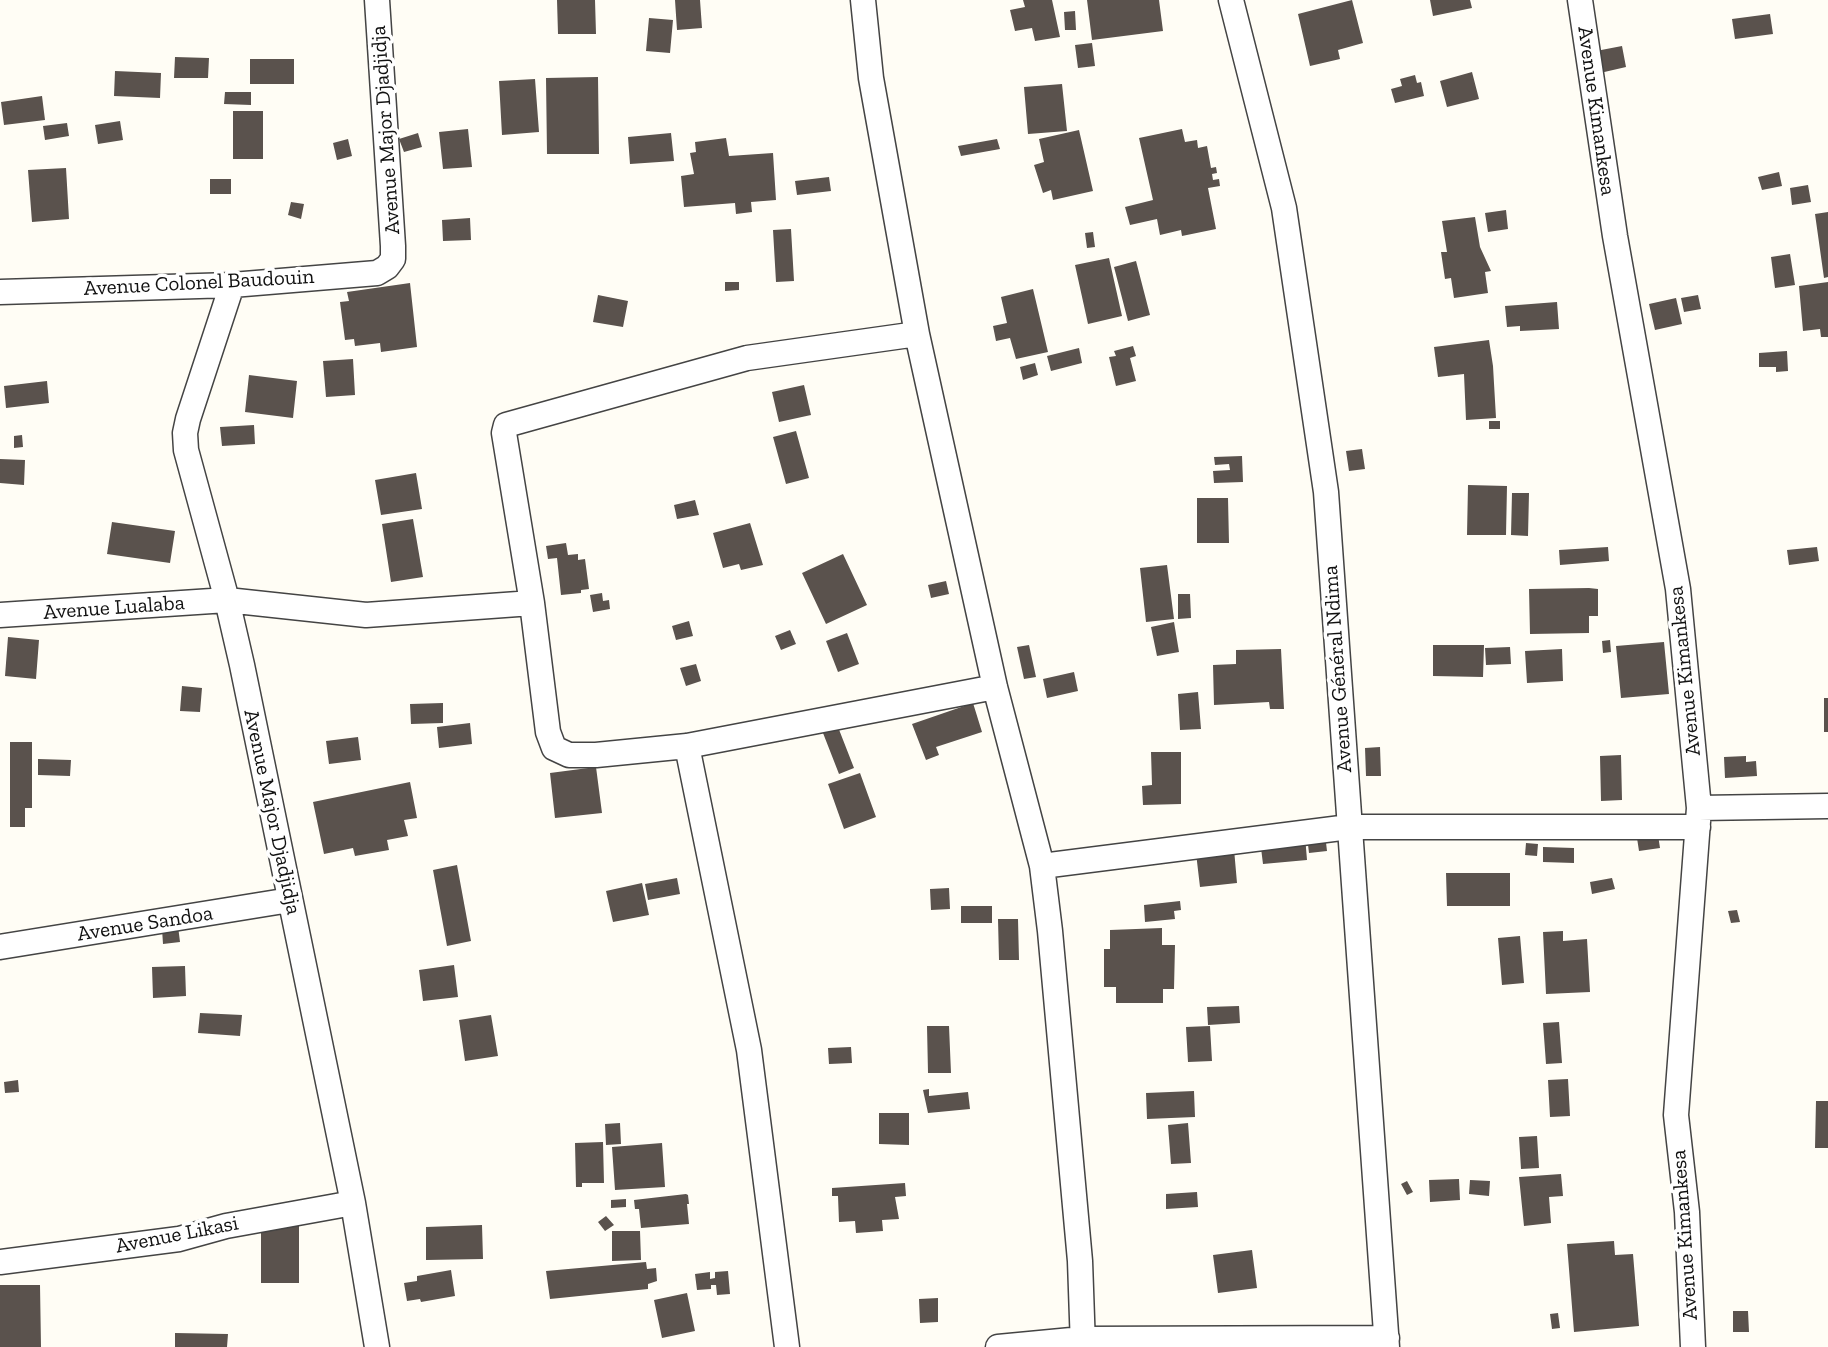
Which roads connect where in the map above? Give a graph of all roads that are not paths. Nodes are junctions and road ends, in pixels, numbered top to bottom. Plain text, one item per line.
1 (377, 0) edge
2 (863, 0) edge
3 (1230, 0) edge
4 (1580, 0) edge
5 (393, 259) joint
6 (232, 285) junction
7 (0, 292) edge
8 (917, 334) junction
9 (227, 600) junction
10 (532, 603) junction
11 (0, 615) edge
12 (995, 687) junction
13 (687, 746) junction
14 (1828, 806) edge
15 (1699, 818) junction
16 (1349, 827) junction
17 (1042, 866) junction
18 (290, 900) junction
19 (0, 947) edge
20 (354, 1203) junction
21 (0, 1262) edge
22 (1387, 1342) edge
23 (1083, 1343) edge
24 (377, 1347) edge
25 (786, 1347) edge
26 (998, 1347) edge
27 (1693, 1347) edge

1 - 5 street, Avenue Major Djadjidja
2 - 8 street
3 - 16 street, Avenue Général Ndima
4 - 15 street, Avenue Kimankesa
5 - 6 street, Avenue Colonel Baudouin
6 - 7 street, Avenue Colonel Baudouin
6 - 9 street, Avenue Major Djadjidja
8 - 10 street
8 - 12 street
9 - 10 street, Avenue Lualaba
9 - 11 street, Avenue Lualaba
9 - 18 street, Avenue Major Djadjidja
10 - 13 street
12 - 13 street
12 - 17 street
13 - 25 street
14 - 15 street
15 - 16 street
15 - 27 street, Avenue Kimankesa
16 - 17 street
16 - 22 street, Avenue Général Ndima
17 - 23 street
18 - 19 street, Avenue Sandoa
18 - 20 street, Avenue Major Djadjidja
20 - 21 street, Avenue Likasi
20 - 24 street, Avenue Major Djadjidja
22 - 23 street
23 - 26 street

